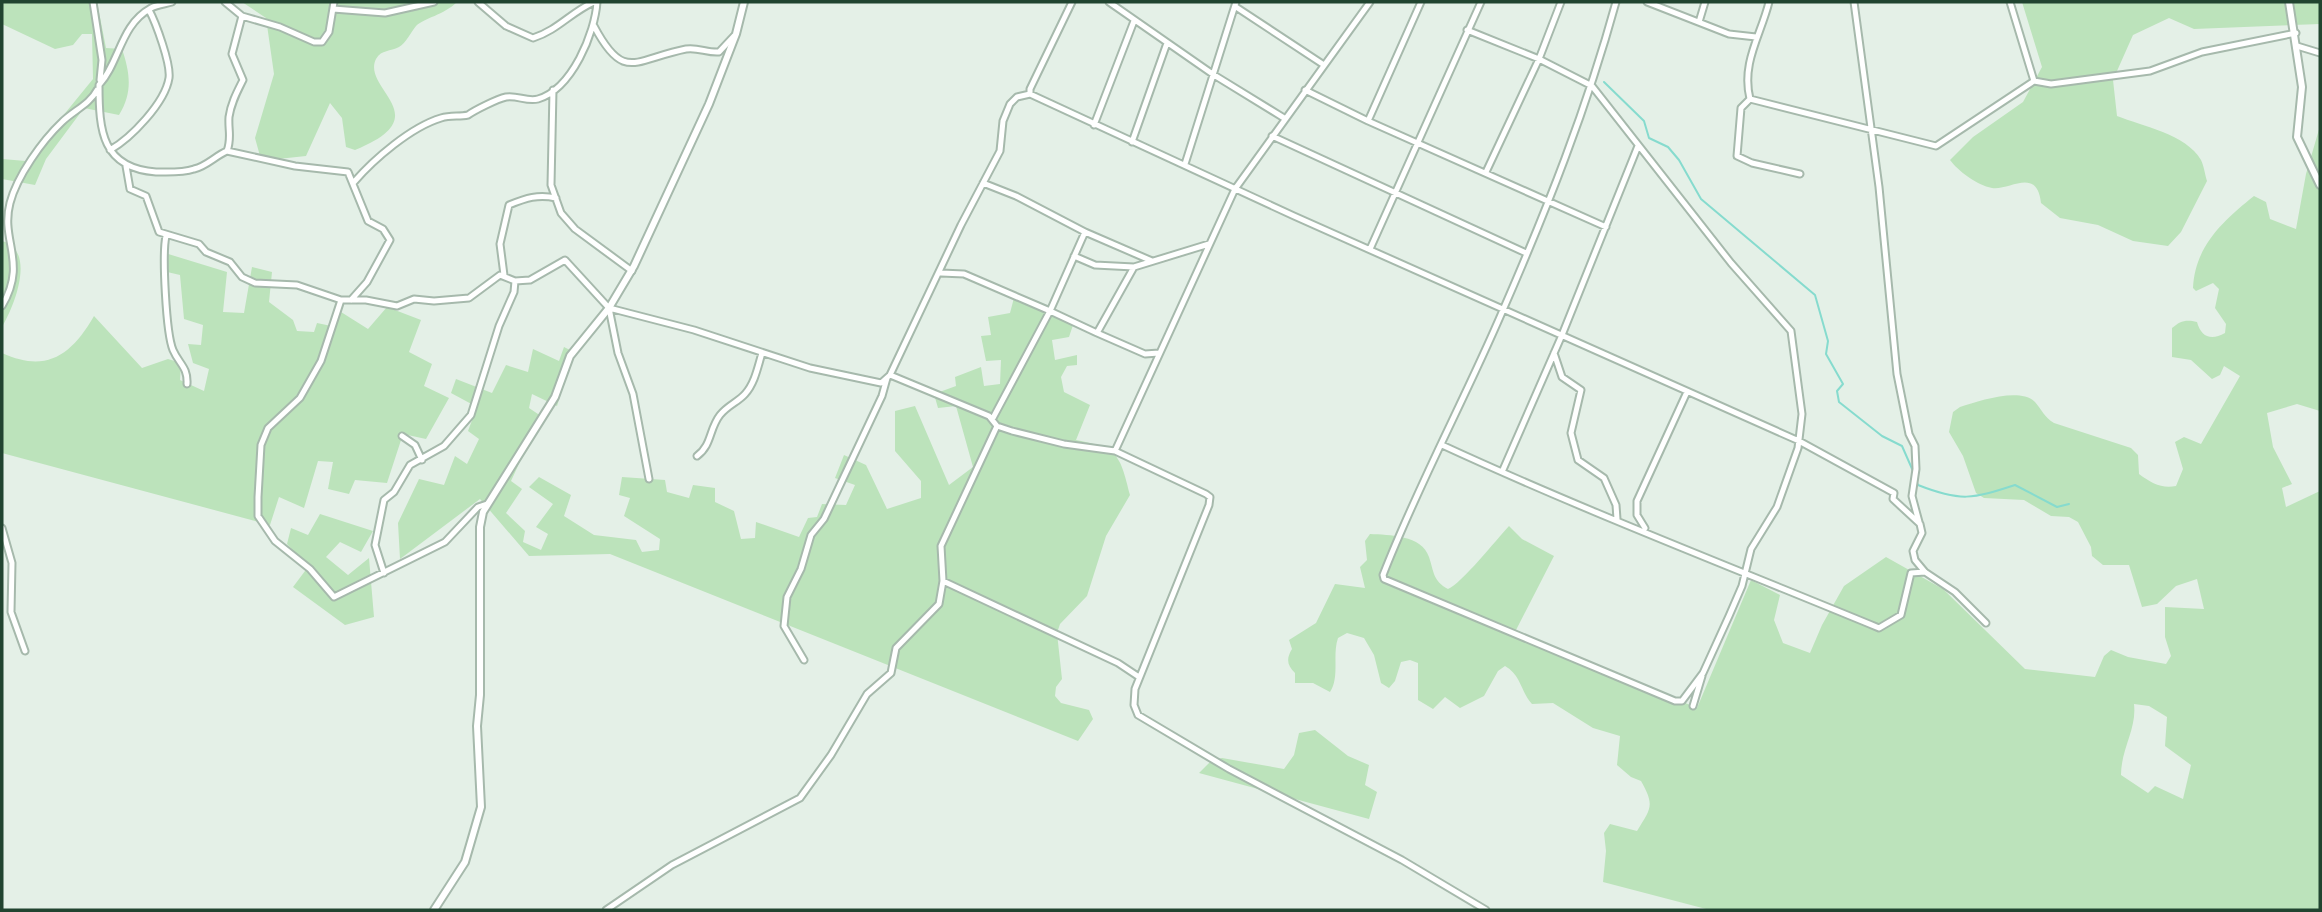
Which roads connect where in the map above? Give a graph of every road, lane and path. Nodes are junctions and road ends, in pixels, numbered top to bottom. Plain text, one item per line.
1 (93, 2) edge
2 (172, 2) edge
3 (225, 2) edge
4 (434, 2) edge
5 (478, 2) edge
6 (595, 2) edge
7 (744, 2) edge
8 (1072, 2) edge
9 (1109, 2) edge
10 (1370, 2) edge
11 (1422, 2) edge
12 (1469, 2) edge
13 (1561, 2) edge
14 (1616, 2) edge
15 (1647, 2) edge
16 (1705, 2) edge
17 (1769, 2) edge
18 (1854, 2) edge
19 (2010, 2) edge
20 (2289, 2) edge
21 (1236, 4) edge
22 (1480, 4) edge
23 (333, 5) edge
24 (149, 10) junction
25 (242, 16) junction
26 (1134, 21) junction
27 (1699, 22) junction
28 (594, 26) junction
29 (1467, 30) junction
30 (2296, 33) junction
31 (736, 34) junction
32 (1756, 37) junction
33 (1167, 43) junction
34 (2297, 46) junction
35 (2320, 53) edge
36 (1539, 59) junction
37 (1324, 65) junction
38 (1214, 75) junction
39 (2034, 81) junction
40 (99, 85) junction
41 (1592, 86) junction
42 (553, 90) junction
43 (1305, 90) junction
44 (1030, 94) junction
45 (1750, 99) junction
46 (1284, 118) junction
47 (1368, 121) junction
48 (1094, 125) junction
49 (1871, 130) junction
50 (1272, 136) junction
51 (1132, 142) junction
52 (1418, 144) junction
53 (1638, 146) junction
54 (110, 150) junction
55 (227, 151) junction
56 (1185, 164) junction
57 (126, 166) junction
58 (1486, 172) junction
59 (1800, 174) dead end
60 (354, 182) junction
61 (983, 183) junction
62 (2320, 185) edge
63 (1235, 189) junction
64 (1394, 192) junction
65 (555, 198) junction
66 (1547, 201) junction
67 (1606, 227) junction
68 (1084, 232) junction
69 (166, 236) junction
70 (1209, 244) junction
71 (1370, 249) junction
72 (1526, 253) junction
73 (1074, 256) junction
74 (1152, 261) junction
75 (1134, 267) junction
76 (632, 271) junction
77 (941, 273) junction
78 (504, 275) junction
79 (515, 281) junction
80 (341, 300) junction
81 (350, 301) junction
82 (2, 306) edge
83 (609, 307) junction
84 (1504, 309) junction
85 (1050, 311) junction
86 (1097, 333) junction
87 (1562, 335) junction
88 (762, 353) junction
89 (1554, 353) junction
90 (1159, 354) junction
91 (889, 376) junction
92 (187, 384) dead end
93 (1686, 392) junction
94 (993, 418) junction
95 (997, 426) junction
96 (402, 436) dead end
97 (1799, 441) junction
98 (1442, 445) junction
99 (1115, 451) junction
100 (697, 456) dead end
101 (422, 460) junction
102 (1502, 472) junction
103 (649, 479) dead end
104 (487, 504) junction
105 (1617, 519) junction
106 (1920, 524) junction
107 (2, 528) edge
108 (1653, 534) junction
109 (1746, 571) junction
110 (1925, 572) junction
111 (384, 573) junction
112 (943, 581) junction
113 (1986, 623) dead end
114 (25, 651) dead end
115 (804, 660) dead end
116 (1703, 673) junction
117 (1139, 677) junction
118 (1693, 706) dead end
119 (434, 910) edge
120 (606, 910) edge
121 (1486, 910) edge

1 - 40 street
2 - 24 street
3 - 25 street
4 - 23 street
5 - 6 street
6 - 28 street
7 - 31 street
8 - 44 street
9 - 26 street
10 - 37 street
11 - 47 street
12 - 22 street
13 - 36 street
14 - 41 street
15 - 27 street
16 - 27 street
17 - 32 street
18 - 49 street
19 - 39 street
20 - 30 street
21 - 37 street
21 - 38 street
22 - 29 street
23 - 25 street
24 - 40 street
24 - 54 street
25 - 55 street
26 - 33 street
26 - 48 street
27 - 32 street
28 - 31 street
28 - 42 street
29 - 36 street
29 - 52 street
30 - 34 street
30 - 39 street
31 - 76 street
32 - 45 street
33 - 38 street
33 - 51 street
34 - 35 street
34 - 62 street
36 - 41 street
36 - 58 street
37 - 43 street
38 - 46 street
38 - 56 street
39 - 49 street
40 - 54 street
40 - 82 street
41 - 53 street
41 - 66 street
42 - 60 street
42 - 65 street
43 - 46 street
43 - 47 street
44 - 48 street
44 - 61 street
45 - 49 street
45 - 59 street
46 - 50 street
47 - 52 street
48 - 51 street
49 - 106 street
50 - 63 street
50 - 64 street
51 - 56 street
52 - 58 street
52 - 64 street
53 - 67 street
53 - 97 street
54 - 57 street
55 - 57 street
55 - 60 street
56 - 63 street
57 - 69 street
58 - 66 street
60 - 81 street
61 - 68 street
61 - 77 street
63 - 70 street
63 - 71 street
64 - 71 street
64 - 72 street
65 - 76 street
65 - 78 street
66 - 67 street
66 - 72 street
67 - 87 street
68 - 73 street
68 - 74 street
69 - 80 street
69 - 92 street
70 - 74 street
70 - 90 street
71 - 84 street
72 - 84 street
73 - 75 street
73 - 85 street
74 - 75 street
75 - 86 street
76 - 83 street
77 - 85 street
77 - 91 street
78 - 79 street
78 - 81 street
79 - 83 street
79 - 101 street
80 - 81 street
80 - 111 street
83 - 88 street
83 - 103 street
83 - 104 street
84 - 87 street
84 - 98 street
85 - 86 street
85 - 94 street
86 - 90 street
87 - 89 street
87 - 93 street
88 - 91 street
88 - 100 street
89 - 102 street
89 - 105 street
90 - 99 street
91 - 94 street
91 - 115 street
93 - 97 street
93 - 108 street
94 - 95 street
95 - 99 street
95 - 112 street
96 - 101 street
97 - 106 street
97 - 109 street
98 - 102 street
98 - 116 street
99 - 117 street
101 - 111 street
102 - 105 street
104 - 111 street
104 - 119 street
105 - 108 street
106 - 110 street
107 - 114 street
108 - 109 street
109 - 110 street
109 - 116 street
110 - 113 street
112 - 117 street
112 - 120 street
116 - 118 street
117 - 121 street

